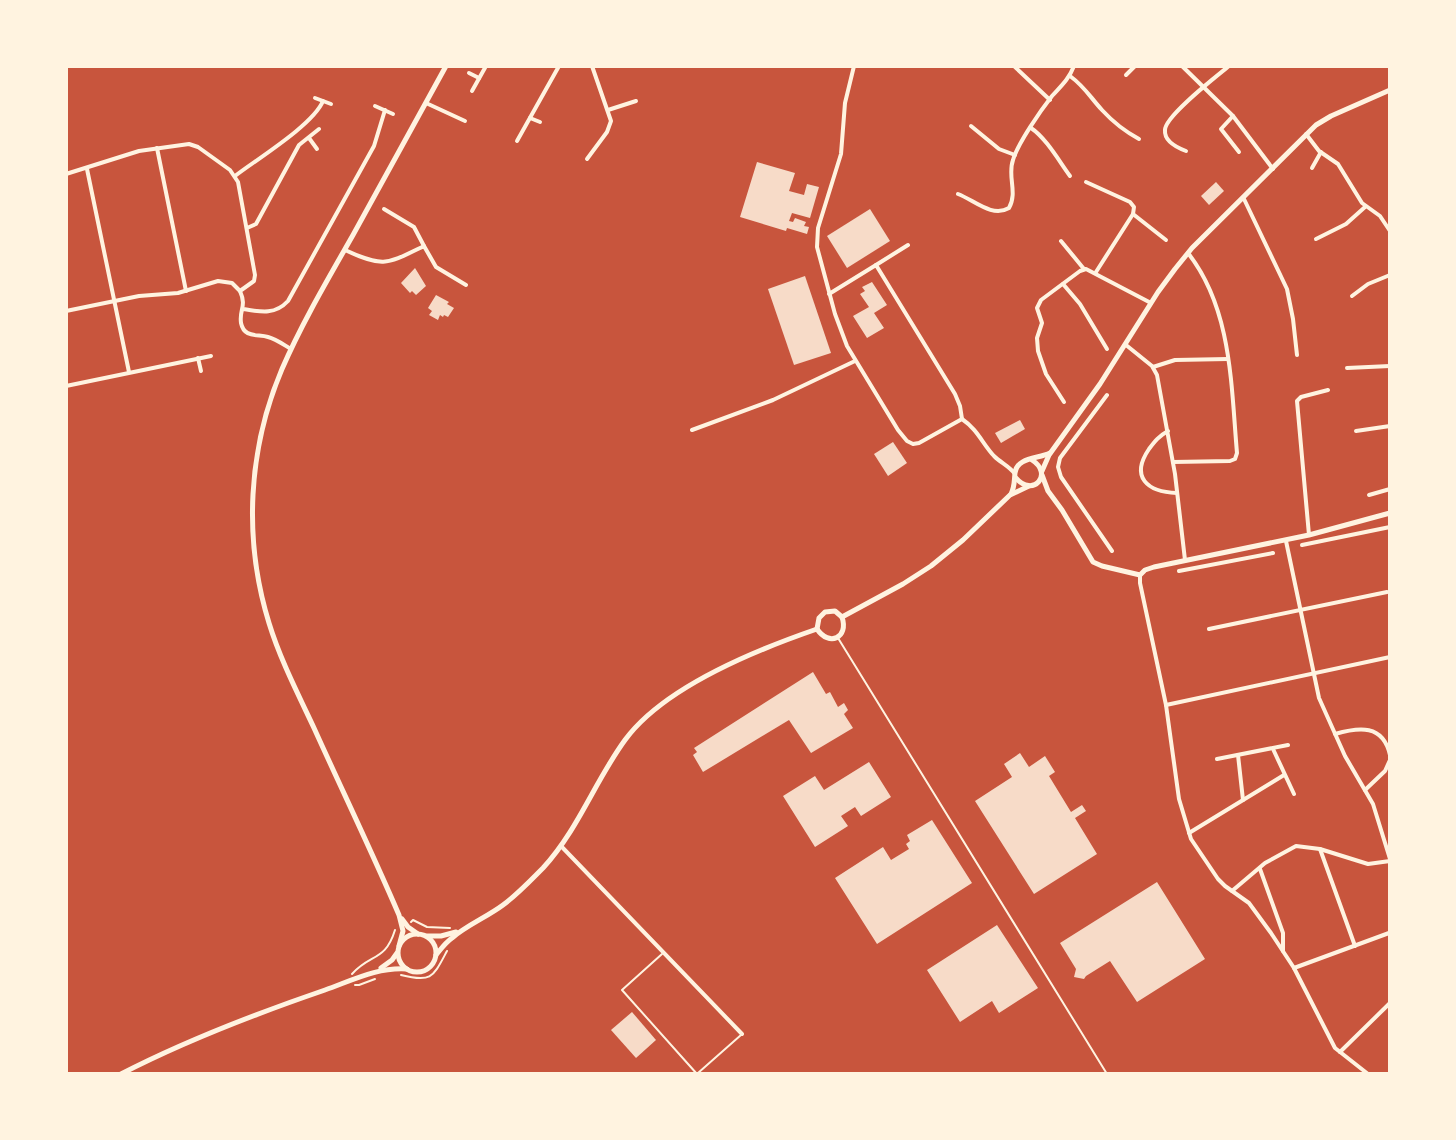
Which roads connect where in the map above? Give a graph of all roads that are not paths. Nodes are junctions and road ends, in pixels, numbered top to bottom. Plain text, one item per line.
1 (446, 66) edge
2 (486, 66) edge
3 (559, 66) edge
4 (592, 66) edge
5 (854, 66) edge
6 (1014, 66) edge
7 (1074, 66) edge
8 (1135, 66) edge
9 (1182, 66) edge
10 (1229, 66) edge
11 (469, 73) dead end
12 (1126, 75) dead end
13 (1070, 76) junction
14 (479, 78) junction
15 (1204, 87) junction
16 (1390, 90) edge
17 (472, 91) dead end
18 (315, 98) dead end
19 (638, 100) dead end
20 (1050, 100) junction
21 (323, 101) junction
22 (426, 103) junction
23 (331, 104) dead end
24 (375, 106) dead end
25 (385, 110) junction
26 (608, 110) junction
27 (393, 114) dead end
28 (1233, 116) junction
29 (530, 118) junction
30 (465, 121) dead end
31 (540, 122) dead end
32 (971, 126) dead end
33 (1031, 128) junction
34 (319, 129) dead end
35 (1306, 134) junction
36 (309, 137) junction
37 (1139, 139) dead end
38 (517, 141) dead end
39 (157, 148) junction
40 (317, 149) dead end
41 (1186, 151) dead end
42 (1239, 152) dead end
43 (1321, 152) junction
44 (1015, 155) junction
45 (587, 159) dead end
46 (1312, 168) dead end
47 (87, 169) junction
48 (1273, 169) junction
49 (66, 174) edge
50 (235, 176) junction
51 (1070, 176) dead end
52 (1086, 182) dead end
53 (958, 194) dead end
54 (1244, 199) junction
55 (1365, 207) junction
56 (384, 209) dead end
57 (1133, 214) junction
58 (247, 228) junction
59 (1390, 231) edge
60 (1316, 239) dead end
61 (1166, 240) dead end
62 (1061, 241) dead end
63 (908, 245) dead end
64 (424, 246) junction
65 (345, 250) junction
66 (1188, 253) junction
67 (876, 265) junction
68 (1084, 269) junction
69 (1096, 272) junction
70 (1390, 275) edge
71 (1063, 284) junction
72 (466, 285) dead end
73 (186, 291) junction
74 (240, 291) junction
75 (829, 294) junction
76 (1352, 296) dead end
77 (115, 302) junction
78 (1151, 303) junction
79 (243, 309) junction
80 (66, 311) edge
81 (1126, 345) junction
82 (291, 349) junction
83 (1107, 349) dead end
84 (1297, 355) dead end
85 (211, 356) dead end
86 (198, 358) junction
87 (1228, 359) junction
88 (855, 361) junction
89 (1390, 366) edge
90 (1153, 367) junction
91 (1347, 368) dead end
92 (201, 371) dead end
93 (129, 372) junction
94 (66, 386) edge
95 (1328, 390) dead end
96 (1107, 395) dead end
97 (1064, 402) dead end
98 (1087, 403) junction
99 (1096, 410) junction
100 (962, 419) junction
101 (1390, 426) edge
102 (692, 430) dead end
103 (1168, 431) junction
104 (1356, 431) dead end
105 (1051, 452) junction
106 (1029, 459) junction
107 (1022, 461) junction
108 (1001, 462) junction
109 (1173, 462) junction
110 (1042, 473) junction
111 (1015, 476) junction
112 (1030, 486) junction
113 (1390, 489) edge
114 (1048, 491) junction
115 (1178, 493) junction
116 (1010, 495) junction
117 (1369, 495) dead end
118 (1390, 513) edge
119 (1348, 525) junction
120 (1390, 527) edge
121 (1309, 535) junction
122 (1350, 535) junction
123 (1286, 541) junction
124 (1302, 545) dead end
125 (1112, 551) dead end
126 (1228, 552) junction
127 (1273, 553) dead end
128 (1185, 560) junction
129 (1229, 561) junction
130 (1179, 571) dead end
131 (1140, 575) junction
132 (1387, 592) dead end
133 (1300, 610) junction
134 (842, 617) junction
135 (817, 629) junction
136 (1209, 629) dead end
137 (837, 637) junction
138 (1390, 657) edge
139 (1313, 674) junction
140 (1166, 705) junction
141 (1334, 734) junction
142 (1288, 745) dead end
143 (1272, 748) junction
144 (1238, 755) junction
145 (1390, 757) edge
146 (1217, 759) dead end
147 (1284, 775) junction
148 (1365, 790) junction
149 (1294, 794) dead end
150 (1243, 800) junction
151 (1189, 833) junction
152 (561, 846) junction
153 (1320, 849) junction
154 (1390, 861) edge
155 (1259, 868) junction
156 (1232, 891) junction
157 (398, 911) junction
158 (466, 928) junction
159 (1389, 933) edge
160 (423, 935) junction
161 (1355, 946) junction
162 (399, 947) junction
163 (1283, 951) junction
164 (665, 952) junction
165 (436, 955) junction
166 (1294, 968) junction
167 (407, 969) junction
168 (373, 972) junction
169 (1390, 1003) edge
170 (742, 1034) joint
171 (1340, 1052) junction
172 (121, 1074) edge
173 (697, 1074) edge
174 (1107, 1074) edge
175 (1368, 1074) edge

1 - 22 street
2 - 14 street
3 - 29 street
4 - 26 street
5 - 75 street
6 - 20 street
7 - 13 street
8 - 12 street
9 - 15 street
10 - 15 street
11 - 14 street
13 - 20 street
13 - 37 street
14 - 17 street
15 - 28 street
15 - 41 street
16 - 35 street
18 - 21 street
19 - 26 street
20 - 33 street
21 - 23 street
21 - 50 street
22 - 30 street
22 - 65 street
24 - 25 street
25 - 27 street
25 - 79 street
26 - 45 street
28 - 42 street
28 - 48 street
29 - 31 street
29 - 38 street
32 - 44 street
33 - 44 street
33 - 51 street
34 - 36 street
35 - 43 street
35 - 48 street
36 - 40 street
36 - 58 street
39 - 47 street
39 - 50 street
39 - 73 street
43 - 46 street
43 - 55 street
44 - 53 street
47 - 49 street
47 - 77 street
48 - 54 street
50 - 58 street
52 - 57 street
54 - 66 street
54 - 84 street
55 - 59 street
55 - 60 street
56 - 64 street
57 - 61 street
57 - 69 street
58 - 74 street
62 - 68 street
63 - 67 street
64 - 65 street
64 - 72 street
65 - 82 street
66 - 78 street
66 - 87 street
67 - 75 street
67 - 100 street
68 - 69 street
68 - 71 street
69 - 78 street
70 - 76 street
71 - 83 street
71 - 97 street
73 - 74 street
73 - 77 street
74 - 79 street
75 - 88 street
77 - 80 street
77 - 93 street
78 - 81 street
79 - 82 street
81 - 90 street
81 - 98 street
82 - 157 street
85 - 86 street
86 - 92 street
86 - 93 street
87 - 90 street
87 - 109 street
88 - 100 street
88 - 102 street
89 - 91 street
90 - 103 street
93 - 94 street
95 - 121 street
96 - 99 street
98 - 99 street
98 - 105 street
99 - 125 street
100 - 108 street
101 - 104 street
103 - 109 street
103 - 115 street
105 - 106 street
105 - 110 street
106 - 107 street
106 - 110 street
107 - 108 street
107 - 111 street
108 - 111 street
109 - 115 street
110 - 112 street
110 - 114 street
111 - 112 street
111 - 116 street
112 - 114 street
112 - 116 street
113 - 117 street
114 - 131 street
115 - 128 street
116 - 134 street
118 - 119 street
119 - 121 street
119 - 122 street
120 - 122 street
121 - 123 street
122 - 124 street
123 - 126 street
123 - 133 street
126 - 128 street
126 - 129 street
127 - 129 street
128 - 131 street
129 - 130 street
131 - 140 street
132 - 133 street
133 - 136 street
133 - 139 street
134 - 135 street
134 - 137 street
135 - 137 street
135 - 152 street
137 - 174 lane
138 - 139 street
139 - 140 street
139 - 141 street
140 - 151 street
141 - 145 street
141 - 148 street
142 - 143 street
143 - 144 street
143 - 147 street
144 - 146 street
144 - 150 street
145 - 148 street
147 - 149 street
147 - 150 street
148 - 154 street
150 - 151 street
151 - 156 street
152 - 158 street
152 - 164 street
153 - 154 street
153 - 155 street
153 - 161 street
155 - 156 street
155 - 163 street
156 - 163 street
157 - 160 street
157 - 162 street
158 - 160 street
158 - 165 street
159 - 161 street
160 - 162 street
160 - 165 street
161 - 166 street
162 - 167 street
162 - 168 street
163 - 166 street
164 - 170 street
164 - 173 lane
165 - 167 street
166 - 171 street
167 - 168 street
168 - 172 street
169 - 171 street
170 - 173 lane
171 - 175 street

